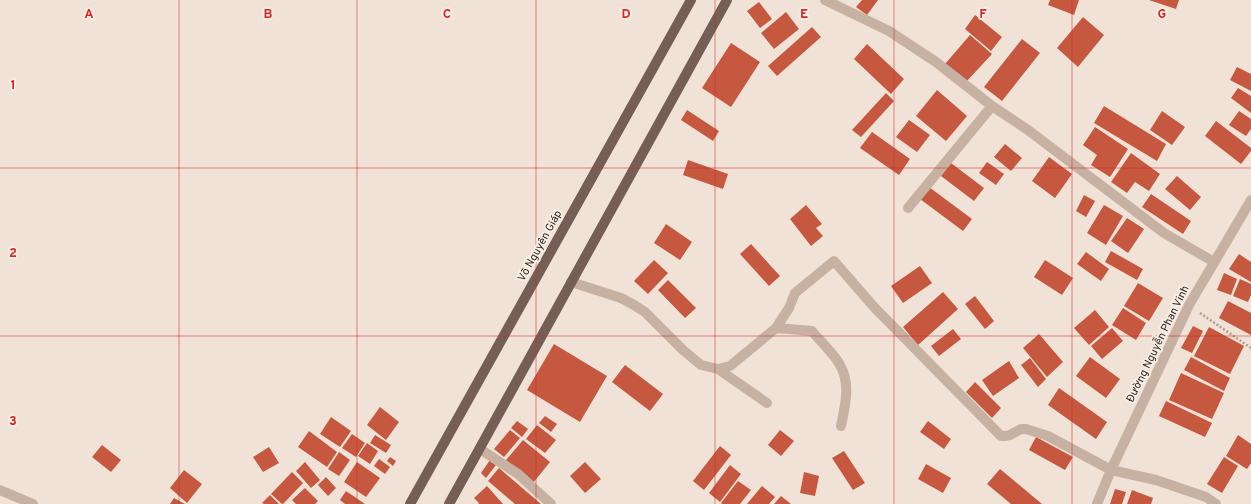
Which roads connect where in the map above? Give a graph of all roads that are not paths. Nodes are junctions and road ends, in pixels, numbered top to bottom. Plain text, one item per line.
1 (691, 0) edge
2 (727, 0) edge
3 (825, 0) edge
4 (992, 106) junction
5 (1251, 200) edge
6 (908, 208) dead end
7 (1214, 262) junction
8 (571, 282) junction
9 (776, 328) junction
10 (718, 369) junction
11 (768, 403) dead end
12 (841, 426) dead end
13 (480, 449) junction
14 (1111, 470) junction
15 (0, 490) edge
16 (33, 504) edge
17 (410, 504) edge
18 (449, 504) edge
19 (552, 504) edge
20 (1097, 504) edge
21 (1216, 504) edge

1 - 17 main road, Võ Nguyên Giáp
2 - 8 main road
3 - 4 street
4 - 6 street
4 - 7 street
5 - 7 street, Đường Nguyễn Phan Vinh
7 - 14 street, Đường Nguyễn Phan Vinh
8 - 10 street
8 - 13 main road
9 - 10 street
9 - 12 street
9 - 14 street
10 - 11 street
13 - 18 main road
13 - 19 street
14 - 20 street, Đường Nguyễn Phan Vinh
14 - 21 street
15 - 16 street

